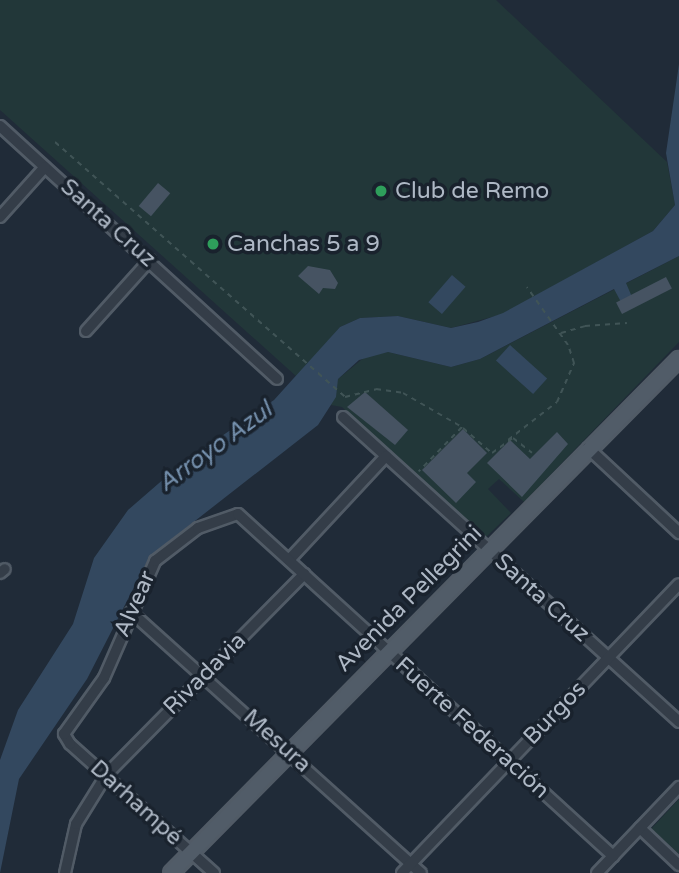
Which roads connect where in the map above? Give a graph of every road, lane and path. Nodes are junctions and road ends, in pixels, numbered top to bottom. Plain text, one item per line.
1 (0, 126) edge
2 (55, 142) dead end
3 (45, 167) junction
4 (0, 217) edge
5 (150, 260) junction
6 (527, 287) dead end
7 (627, 323) dead end
8 (86, 331) dead end
9 (559, 333) junction
10 (679, 359) edge
11 (277, 379) dead end
12 (343, 417) dead end
13 (462, 427) junction
14 (508, 440) junction
15 (588, 448) junction
16 (532, 453) dead end
17 (386, 456) junction
18 (411, 479) junction
19 (238, 514) joint
20 (679, 533) edge
21 (489, 550) junction
22 (289, 560) junction
23 (304, 574) junction
24 (679, 584) edge
25 (131, 612) junction
26 (388, 652) junction
27 (608, 658) junction
28 (204, 674) junction
29 (679, 722) edge
30 (65, 731) joint
31 (289, 753) junction
32 (509, 761) junction
33 (107, 774) junction
34 (679, 787) edge
35 (640, 828) junction
36 (191, 853) junction
37 (613, 856) junction
38 (411, 864) junction
39 (679, 865) edge
40 (65, 873) edge
41 (172, 873) edge
42 (214, 873) edge
43 (402, 873) edge
44 (421, 873) edge
45 (597, 873) edge

1 - 3 street, Santa Cruz
2 - 13 path
3 - 4 street
3 - 5 street, Santa Cruz
5 - 8 street
5 - 11 street, Santa Cruz
6 - 9 path
7 - 9 path
9 - 14 path
10 - 15 main road, Avenida Pellegrini
12 - 17 street, Santa Cruz
13 - 14 path
13 - 18 path
14 - 16 path
15 - 20 street
15 - 21 main road, Avenida Pellegrini
17 - 18 street, Santa Cruz
17 - 22 street
18 - 21 street, Santa Cruz
19 - 22 street, Fuerte Federación
19 - 25 street, Alvear
21 - 26 main road, Avenida Pellegrini
21 - 27 street, Santa Cruz
22 - 23 street, Fuerte Federación
23 - 26 street, Fuerte Federación
23 - 28 street, Rivadavia
24 - 27 street, Burgos
25 - 28 street, Mesura
25 - 30 street, Alvear
26 - 31 main road, Avenida Pellegrini
26 - 32 street, Fuerte Federación
27 - 29 street, Santa Cruz
27 - 32 street, Burgos
28 - 31 street, Mesura
28 - 33 street, Rivadavia
30 - 33 street, Darhampé
31 - 36 main road, Avenida Pellegrini
31 - 38 street, Mesura
32 - 37 street, Fuerte Federación
32 - 38 street, Burgos
33 - 36 street, Darhampé
33 - 40 street, Rivadavia
34 - 35 street
35 - 37 street
35 - 39 street
36 - 41 main road, Avenida Pellegrini
36 - 42 street, Darhampé
37 - 45 street
38 - 43 street, Burgos
38 - 44 street, Mesura

